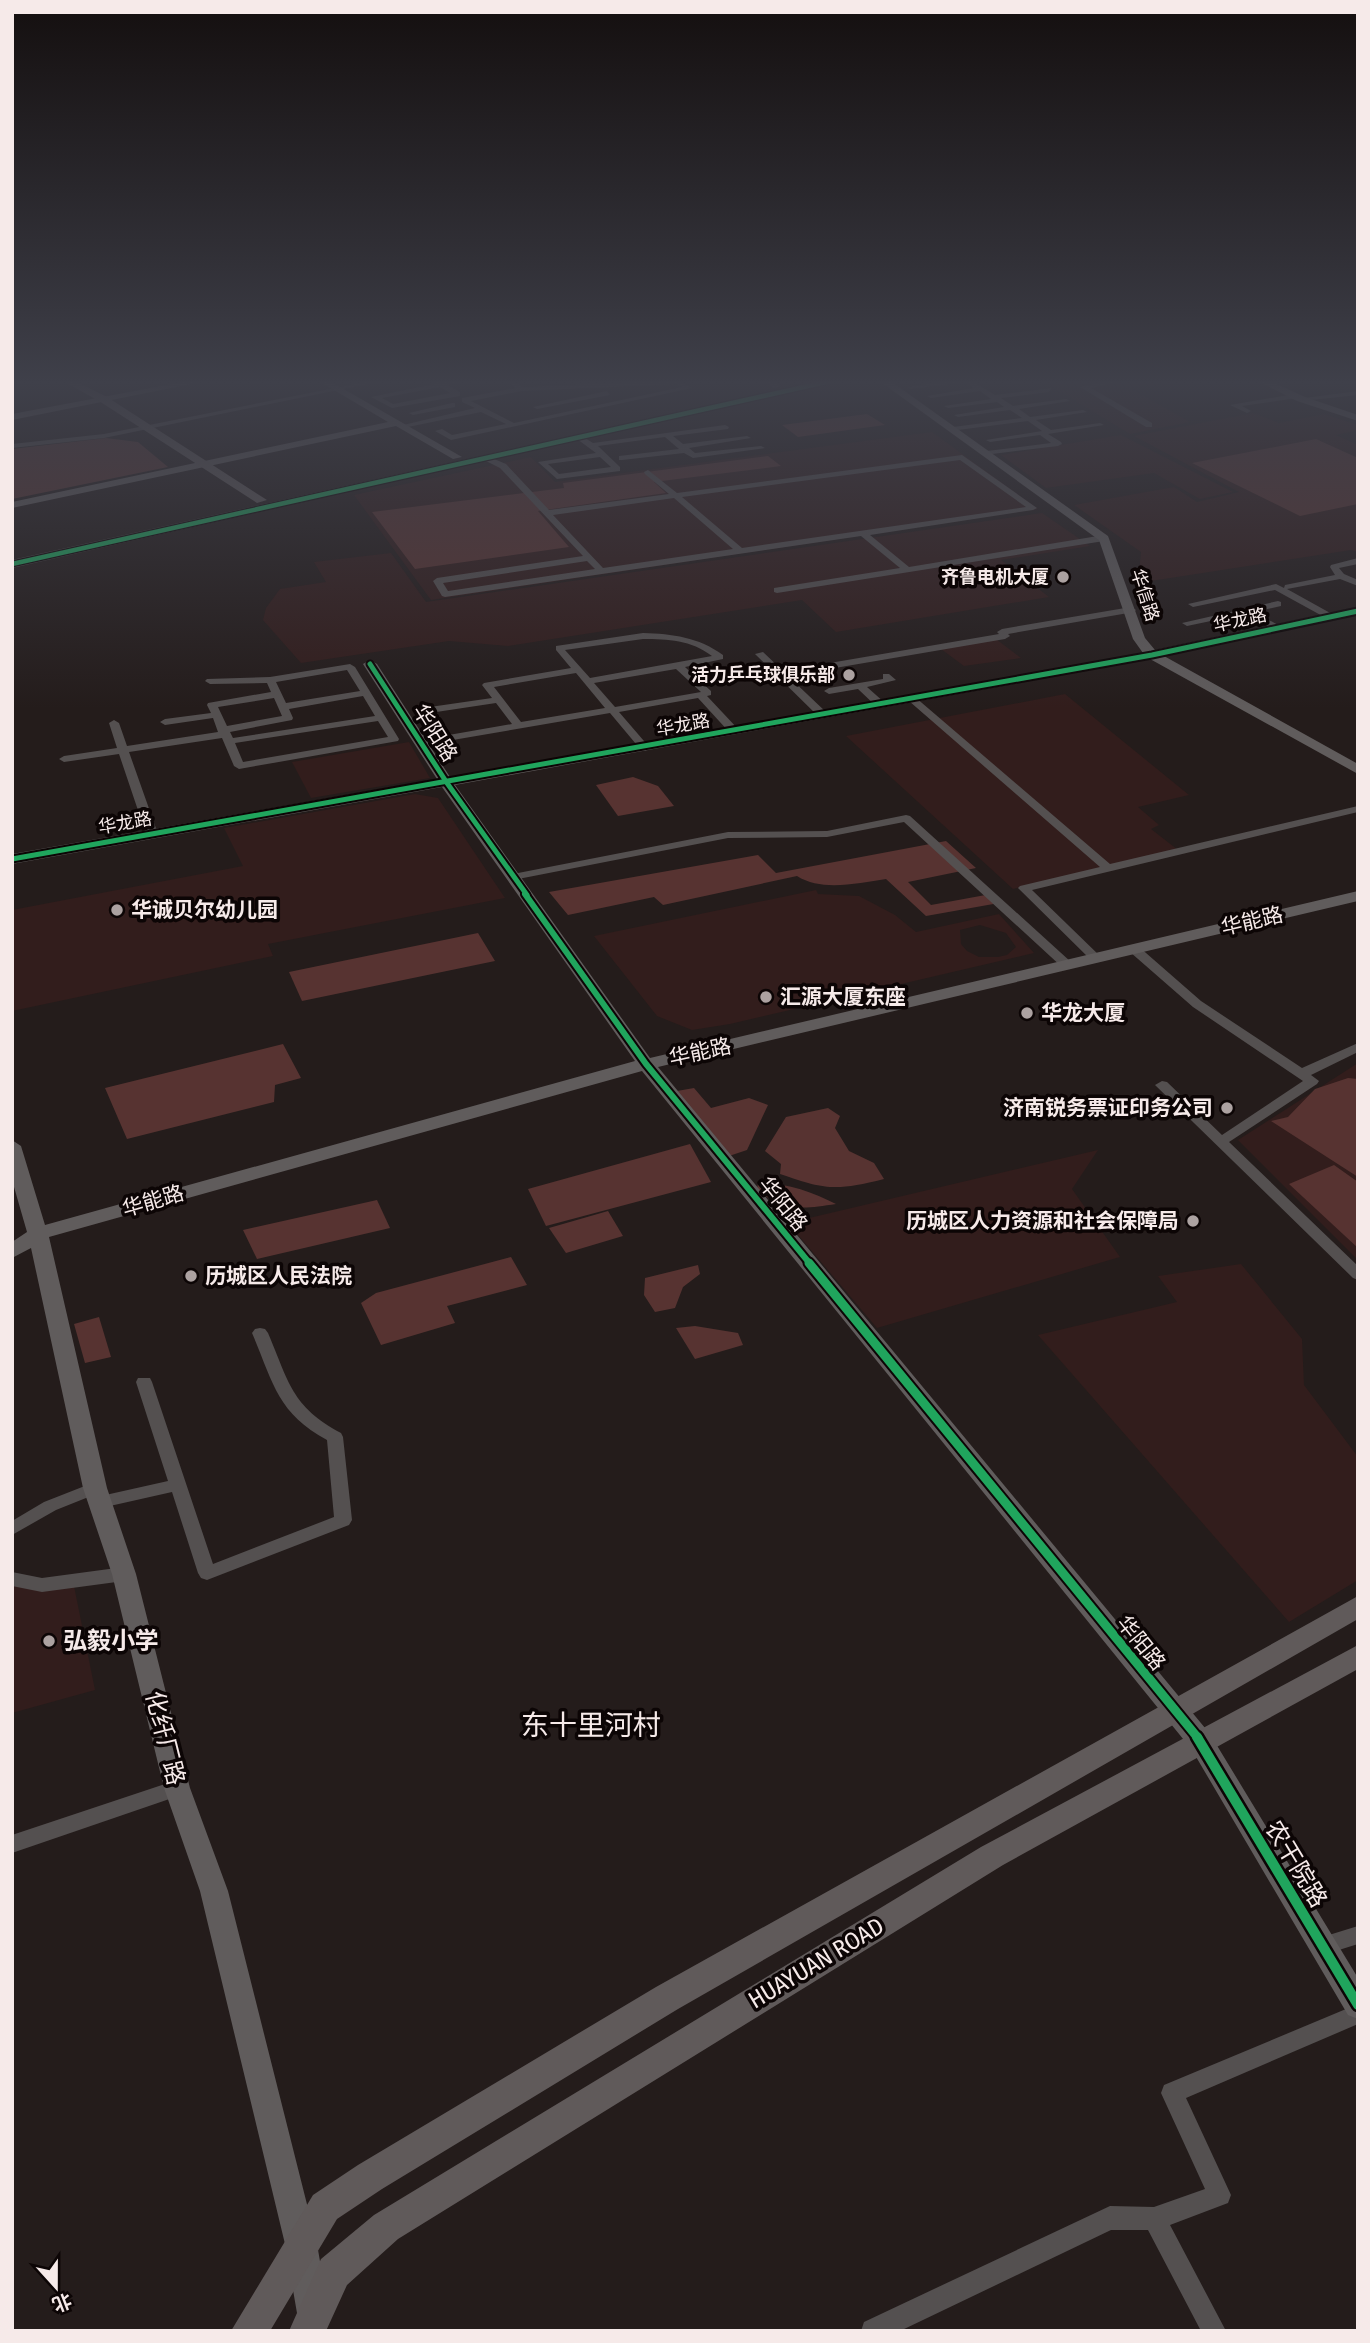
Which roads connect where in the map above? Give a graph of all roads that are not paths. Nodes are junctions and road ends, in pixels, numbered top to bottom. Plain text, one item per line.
1 (86, 489) edge
2 (243, 489) edge
3 (310, 489) edge
4 (347, 489) edge
5 (525, 489) edge
6 (668, 489) edge
7 (725, 489) edge
8 (1007, 489) edge
9 (1037, 489) edge
10 (676, 496) junction
11 (261, 500) junction
12 (12, 505) edge
13 (547, 513) junction
14 (863, 533) junction
15 (1104, 538) junction
16 (740, 551) junction
17 (12, 556) edge
18 (589, 558) junction
19 (1358, 561) edge
20 (12, 564) edge
21 (907, 570) junction
22 (601, 571) junction
23 (1342, 576) junction
24 (1358, 583) edge
25 (1288, 587) dead end
26 (777, 590) dead end
27 (1193, 604) dead end
28 (1278, 604) dead end
29 (1131, 610) junction
30 (1245, 611) junction
31 (1358, 611) edge
32 (1329, 616) junction
33 (1187, 623) dead end
34 (1276, 628) junction
35 (760, 654) dead end
36 (1152, 655) junction
37 (370, 664) dead end
38 (678, 666) junction
39 (578, 670) junction
40 (782, 674) junction
41 (886, 676) dead end
42 (270, 680) junction
43 (210, 681) dead end
44 (588, 681) junction
45 (860, 686) junction
46 (829, 691) dead end
47 (365, 693) junction
48 (277, 694) junction
49 (700, 695) junction
50 (912, 699) junction
51 (499, 700) junction
52 (881, 705) junction
53 (283, 706) junction
54 (612, 709) junction
55 (423, 711) dead end
56 (216, 715) junction
57 (823, 715) junction
58 (381, 718) junction
59 (165, 722) dead end
60 (114, 723) dead end
61 (519, 726) junction
62 (734, 731) junction
63 (226, 735) junction
64 (447, 738) dead end
65 (645, 748) junction
66 (124, 750) junction
67 (64, 759) dead end
68 (1358, 770) edge
69 (447, 783) junction
70 (1358, 809) edge
71 (152, 834) junction
72 (12, 859) edge
73 (1110, 869) junction
74 (513, 877) junction
75 (1358, 895) edge
76 (1134, 949) junction
77 (1096, 958) junction
78 (1067, 965) junction
79 (1358, 1047) edge
80 (646, 1064) junction
81 (1302, 1074) junction
82 (1162, 1084) dead end
83 (1222, 1141) junction
84 (12, 1146) edge
85 (38, 1234) junction
86 (12, 1252) edge
87 (1358, 1275) edge
88 (260, 1333) dead end
89 (144, 1382) dead end
90 (178, 1485) junction
91 (98, 1495) junction
92 (12, 1529) edge
93 (124, 1574) junction
94 (12, 1579) edge
95 (1358, 1606) edge
96 (1358, 1656) edge
97 (1174, 1711) junction
98 (1201, 1742) junction
99 (177, 1788) junction
100 (12, 1844) edge
101 (1358, 1935) edge
102 (1323, 1946) junction
103 (1358, 2005) edge
104 (1358, 2014) edge
105 (1154, 2219) junction
106 (300, 2244) junction
107 (313, 2326) edge
108 (249, 2331) edge
109 (873, 2331) edge
110 (1214, 2331) edge

1 - 12 street
2 - 11 main road
3 - 11 main road
4 - 20 main road
5 - 13 street
6 - 10 street
7 - 10 street
8 - 14 street
9 - 15 street
10 - 13 street
10 - 16 street
11 - 17 main road
13 - 18 street
14 - 16 street
14 - 21 street
15 - 21 street
15 - 29 street, 华信路
16 - 22 street
18 - 22 street
18 - 22 street
19 - 23 street
21 - 26 street
23 - 24 street
23 - 25 street
27 - 32 street
28 - 30 street
29 - 36 street, 华信路
29 - 40 street
30 - 33 street
30 - 34 street
31 - 32 street, 华龙路
32 - 34 street, 华龙路
34 - 36 street, 华龙路
35 - 40 street
36 - 50 street, 华龙路
36 - 68 street
37 - 69 street, 华阳路
38 - 39 street
38 - 44 street
38 - 49 street
39 - 44 street
39 - 51 street
40 - 57 street
41 - 45 street
42 - 43 street
42 - 47 street
42 - 48 street
44 - 54 street
45 - 46 street
45 - 52 street
47 - 53 street
47 - 58 street
48 - 53 street
48 - 56 street
49 - 54 street
49 - 62 street
50 - 52 street, 华龙路
50 - 73 street
51 - 55 street
51 - 61 street
52 - 57 street, 华龙路
53 - 63 street
54 - 61 street
54 - 65 street
56 - 59 street
56 - 63 street
57 - 62 street, 华龙路
58 - 63 street
58 - 63 street
60 - 66 street
61 - 64 street
62 - 65 street, 华龙路
63 - 66 street
65 - 69 street, 华龙路
66 - 67 street
66 - 71 street
69 - 71 street, 华龙路
69 - 74 street, 华阳路
70 - 73 street
71 - 72 street, 华龙路
73 - 77 street
74 - 78 street
74 - 80 street, 华阳路
75 - 76 street, 华能路
76 - 77 street, 华能路
76 - 81 street
77 - 78 street, 华能路
78 - 80 street, 华能路
79 - 81 street
80 - 85 street, 华能路
80 - 97 street, 华阳路
81 - 83 street
82 - 83 street
83 - 87 street
84 - 85 street, 化纤厂路
85 - 86 street, 华能路
85 - 91 street, 化纤厂路
88 - 90 street
89 - 90 street
90 - 91 street
91 - 92 street
91 - 93 street, 化纤厂路
93 - 94 street
93 - 99 street, 化纤厂路
95 - 97 main road, HUAYUAN ROAD
96 - 98 main road, HUAYUAN ROAD
97 - 98 street, 华阳路
97 - 106 main road, HUAYUAN ROAD
98 - 102 street, 农干院路
98 - 107 main road, HUAYUAN ROAD
99 - 100 street
99 - 106 street, 化纤厂路
101 - 102 street
102 - 103 street, 农干院路
104 - 105 street
105 - 109 street
105 - 110 street
106 - 107 street, 化纤厂路
106 - 108 main road, HUAYUAN ROAD

